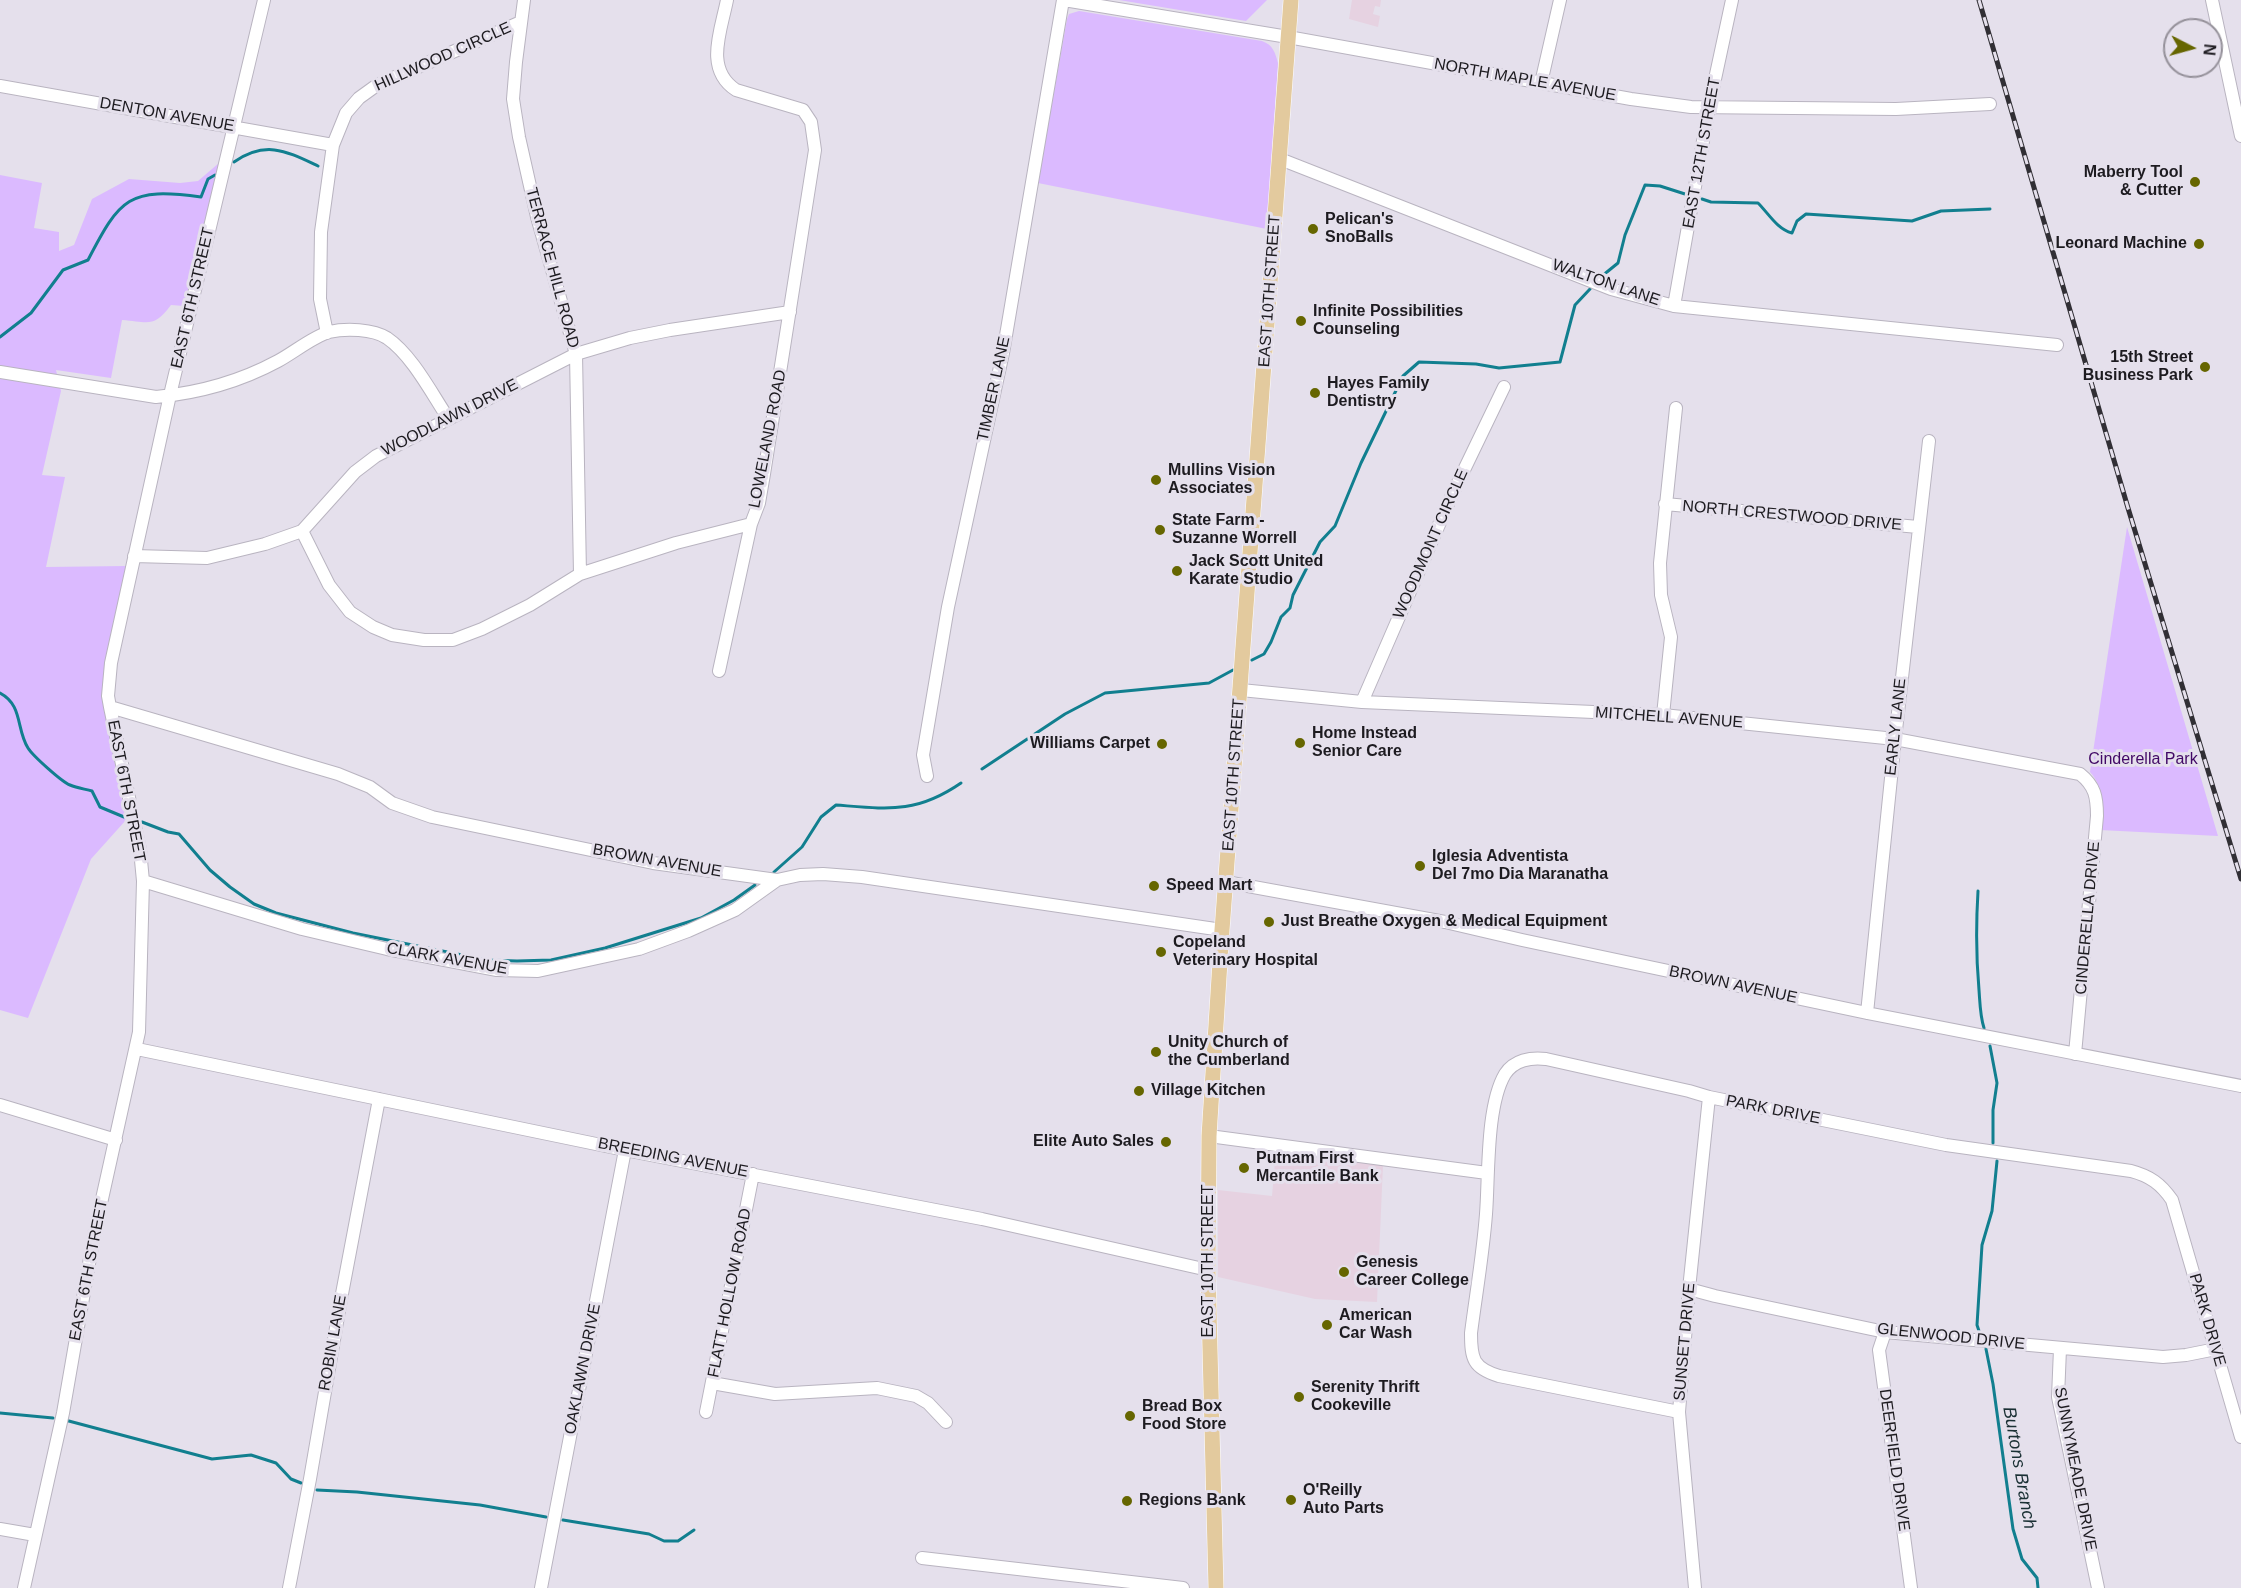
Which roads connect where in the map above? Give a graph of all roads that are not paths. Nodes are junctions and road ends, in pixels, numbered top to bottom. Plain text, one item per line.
1 (264, 0) edge
2 (524, 0) edge
3 (727, 0) edge
4 (1064, 0) edge
5 (1291, 0) edge
6 (1560, 0) edge
7 (1731, 0) edge
8 (2212, 0) edge
9 (521, 22) junction
10 (1288, 37) junction
11 (1541, 83) junction
12 (0, 86) edge
13 (2237, 102) edge
14 (1990, 104) dead end
15 (1709, 107) junction
16 (234, 127) junction
17 (2241, 136) edge
18 (333, 145) junction
19 (1280, 159) junction
20 (1674, 306) junction
21 (790, 312) junction
22 (327, 333) junction
23 (2057, 345) dead end
24 (576, 354) junction
25 (0, 372) edge
26 (1504, 387) dead end
27 (170, 396) junction
28 (1676, 408) dead end
29 (448, 418) junction
30 (1929, 441) dead end
31 (1665, 504) junction
32 (750, 524) junction
33 (1918, 528) junction
34 (302, 531) junction
35 (134, 556) junction
36 (580, 574) junction
37 (719, 671) dead end
38 (1241, 690) junction
39 (1362, 702) junction
40 (110, 708) junction
41 (1663, 715) junction
42 (1895, 739) junction
43 (927, 776) dead end
44 (2091, 783) joint
45 (143, 880) junction
46 (777, 880) junction
47 (1226, 882) junction
48 (1222, 930) junction
49 (1867, 1013) junction
50 (137, 1049) junction
51 (2075, 1054) junction
52 (2241, 1086) edge
53 (1709, 1097) junction
54 (379, 1099) junction
55 (0, 1105) edge
56 (1209, 1136) junction
57 (116, 1140) junction
58 (625, 1150) junction
59 (1487, 1173) junction
60 (753, 1174) junction
61 (1208, 1270) junction
62 (1689, 1289) junction
63 (1885, 1332) junction
64 (2060, 1349) junction
65 (2216, 1349) junction
66 (712, 1383) junction
67 (706, 1412) dead end
68 (1679, 1412) junction
69 (946, 1422) dead end
70 (2241, 1437) edge
71 (0, 1529) edge
72 (35, 1535) junction
73 (922, 1558) dead end
74 (545, 1587) edge
75 (24, 1588) edge
76 (289, 1588) edge
77 (1183, 1588) edge
78 (1216, 1588) edge
79 (1695, 1588) edge
80 (1911, 1588) edge
81 (2098, 1588) edge

1 - 16 street, EAST 6TH STREET
2 - 9 street, TERRACE HILL ROAD
3 - 21 street, LOWELAND ROAD
4 - 10 street, NORTH MAPLE AVENUE
4 - 43 street, TIMBER LANE
5 - 10 main road, EAST 10TH STREET
6 - 11 street
7 - 15 street, EAST 12TH STREET
8 - 13 street
9 - 18 street, HILLWOOD CIRCLE
9 - 24 street, TERRACE HILL ROAD
10 - 11 street, NORTH MAPLE AVENUE
10 - 19 main road, EAST 10TH STREET
11 - 15 street, NORTH MAPLE AVENUE
12 - 16 street, DENTON AVENUE
13 - 17 street
14 - 15 street, NORTH MAPLE AVENUE
15 - 20 street, EAST 12TH STREET
16 - 18 street, DENTON AVENUE
16 - 27 street, EAST 6TH STREET
18 - 22 street, HILLWOOD CIRCLE
19 - 20 street, WALTON LANE
19 - 38 main road, EAST 10TH STREET
20 - 23 street, WALTON LANE
21 - 24 street, WOODLAWN DRIVE
21 - 32 street, LOWELAND ROAD
22 - 27 street
22 - 29 street
24 - 29 street, WOODLAWN DRIVE
24 - 36 street, TERRACE HILL ROAD
25 - 27 street
26 - 39 street, WOODMONT CIRCLE
27 - 35 street, EAST 6TH STREET
28 - 31 street
29 - 34 street, WOODLAWN DRIVE
30 - 33 street, EARLY LANE
31 - 33 street, NORTH CRESTWOOD DRIVE
31 - 41 street
32 - 36 street, LOWELAND ROAD
32 - 37 street
33 - 42 street, EARLY LANE
34 - 35 street, WOODLAWN DRIVE
34 - 36 street, LOWELAND ROAD
35 - 40 street, EAST 6TH STREET
38 - 39 street, MITCHELL AVENUE
38 - 47 main road, EAST 10TH STREET
39 - 41 street, MITCHELL AVENUE
40 - 45 street, EAST 6TH STREET
40 - 46 street, BROWN AVENUE
41 - 42 street, MITCHELL AVENUE
42 - 44 street, MITCHELL AVENUE
42 - 49 street, EARLY LANE
44 - 51 street, CINDERELLA DRIVE
45 - 46 street, CLARK AVENUE
45 - 50 street, EAST 6TH STREET
46 - 48 street, BROWN AVENUE
47 - 48 main road, EAST 10TH STREET
47 - 49 street, BROWN AVENUE
48 - 56 main road, EAST 10TH STREET
49 - 51 street, BROWN AVENUE
50 - 54 street, BREEDING AVENUE
50 - 57 street, EAST 6TH STREET
51 - 52 street, BROWN AVENUE
53 - 59 street, PARK DRIVE
53 - 62 street, SUNSET DRIVE
53 - 65 street, PARK DRIVE
54 - 58 street, BREEDING AVENUE
54 - 76 street, ROBIN LANE
55 - 57 street
56 - 59 street
56 - 61 main road, EAST 10TH STREET
57 - 72 street, EAST 6TH STREET
58 - 60 street, BREEDING AVENUE
58 - 74 street, OAKLAWN DRIVE
59 - 68 street
60 - 61 street, BREEDING AVENUE
60 - 66 street, FLATT HOLLOW ROAD
61 - 78 main road, EAST 10TH STREET
62 - 63 street, GLENWOOD DRIVE
62 - 68 street, SUNSET DRIVE
63 - 64 street, GLENWOOD DRIVE
63 - 80 street, DEERFIELD DRIVE
64 - 65 street, GLENWOOD DRIVE
64 - 81 street, SUNNYMEADE DRIVE
65 - 70 street, PARK DRIVE
66 - 67 street, FLATT HOLLOW ROAD
66 - 69 street
68 - 79 street, SUNSET DRIVE
71 - 72 street
72 - 75 street, EAST 6TH STREET
73 - 77 street

